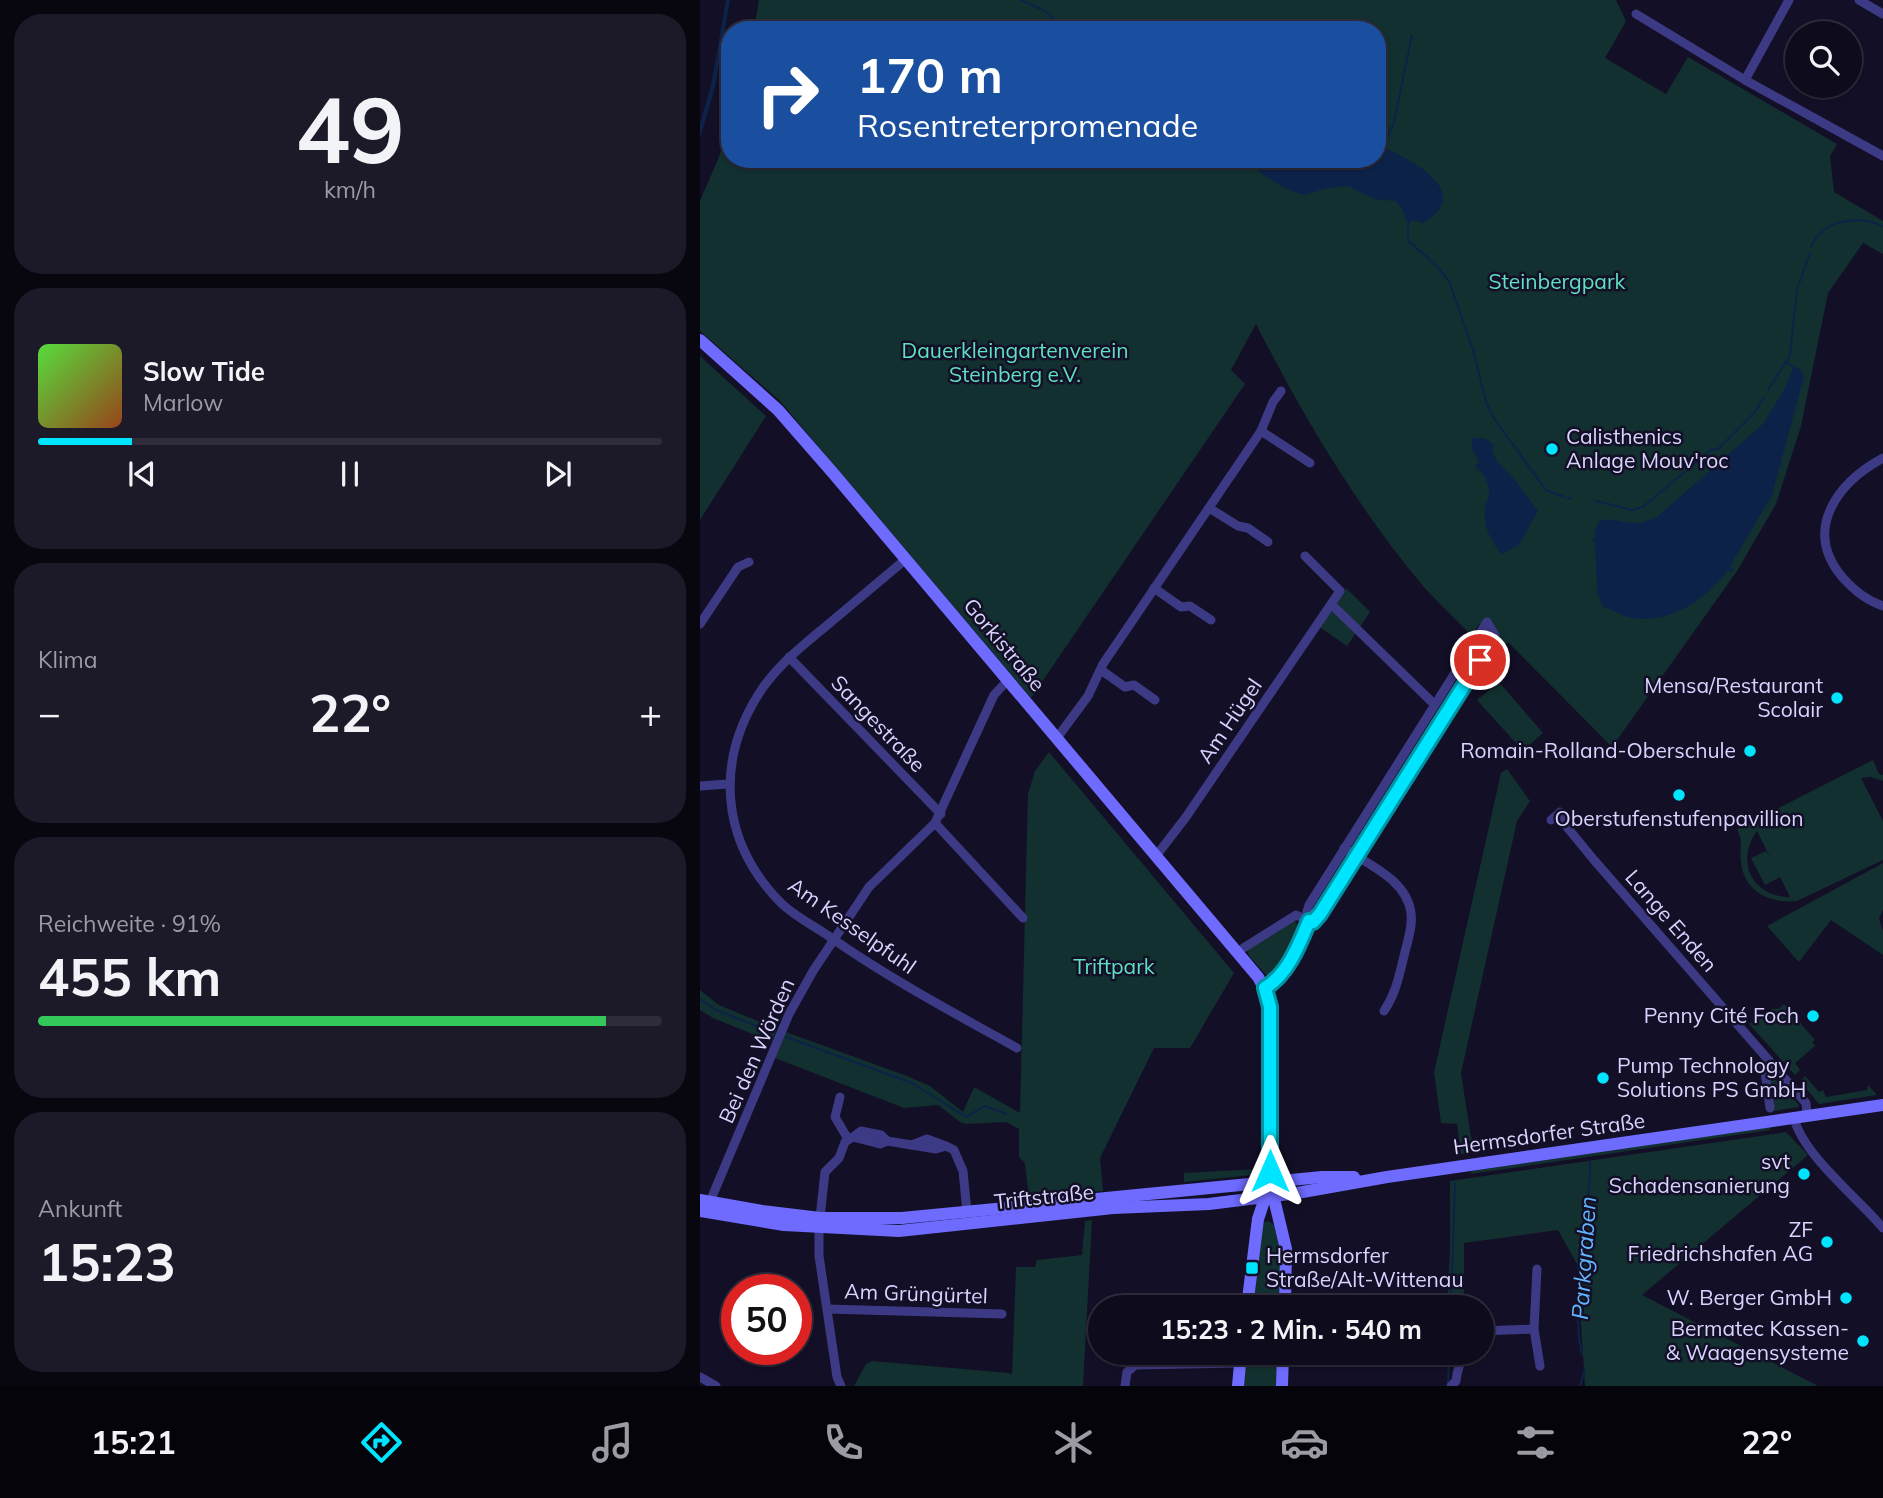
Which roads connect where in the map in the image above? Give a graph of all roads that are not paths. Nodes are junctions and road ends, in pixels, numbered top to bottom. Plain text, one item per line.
1 (1788, 0) edge
2 (1859, 0) edge
3 (1883, 14) edge
4 (1636, 15) dead end
5 (1745, 80) junction
6 (1883, 156) edge
7 (700, 340) edge
8 (1281, 391) dead end
9 (1261, 431) junction
10 (1883, 458) edge
11 (1310, 463) dead end
12 (1209, 508) junction
13 (1268, 542) dead end
14 (1305, 556) dead end
15 (906, 559) junction
16 (749, 562) dead end
17 (1154, 588) junction
18 (1331, 604) junction
19 (1883, 606) edge
20 (1211, 620) dead end
21 (700, 624) edge
22 (789, 657) junction
23 (1101, 670) junction
24 (1008, 680) junction
25 (1155, 700) dead end
26 (1434, 704) junction
27 (1429, 714) junction
28 (1441, 721) junction
29 (1056, 738) junction
30 (729, 784) junction
31 (700, 786) edge
32 (941, 814) junction
33 (1551, 820) dead end
34 (935, 824) junction
35 (1344, 848) junction
36 (1156, 856) junction
37 (1357, 856) junction
38 (1023, 918) dead end
39 (1307, 919) junction
40 (833, 939) junction
41 (1237, 952) junction
42 (1265, 988) junction
43 (1384, 1011) dead end
44 (1017, 1048) dead end
45 (1769, 1061) junction
46 (840, 1097) dead end
47 (1883, 1105) edge
48 (1770, 1108) dead end
49 (1801, 1117) junction
50 (850, 1138) junction
51 (1387, 1177) junction
52 (1270, 1182) junction
53 (1175, 1191) junction
54 (1269, 1196) junction
55 (1113, 1203) junction
56 (704, 1206) edge
57 (1176, 1206) junction
58 (967, 1212) junction
59 (1258, 1219) junction
60 (1278, 1220) junction
61 (820, 1223) junction
62 (1883, 1228) edge
63 (1537, 1269) dead end
64 (1248, 1295) edge
65 (1286, 1295) edge
66 (828, 1309) junction
67 (1002, 1314) dead end
68 (1534, 1329) junction
69 (1494, 1331) edge
70 (1135, 1365) edge
71 (1240, 1365) edge
72 (1283, 1365) edge
73 (1460, 1365) edge
74 (1541, 1366) dead end
75 (700, 1377) edge
76 (716, 1386) edge
77 (841, 1386) edge
78 (1125, 1386) edge
79 (1238, 1386) edge
80 (1282, 1386) edge
81 (1451, 1386) edge

1 - 5 street
2 - 3 street
4 - 5 street
5 - 6 street
7 - 15 main road, Gorkistraße
8 - 9 street
9 - 11 street
9 - 12 street
10 - 19 street
12 - 13 street
12 - 17 street
14 - 18 street
15 - 22 street, Am Kesselpfuhl
15 - 24 main road, Gorkistraße
16 - 21 street
17 - 20 street
17 - 23 street
18 - 26 street
18 - 36 street, Am Hügel
22 - 30 street, Am Kesselpfuhl
22 - 32 street, Sangestraße
23 - 25 street
23 - 29 street
24 - 29 main road, Gorkistraße
24 - 32 street, Bei den Wörden
26 - 27 street
26 - 28 street
27 - 28 street
27 - 35 street
28 - 37 street
29 - 36 main road, Gorkistraße
30 - 31 street
30 - 40 street, Am Kesselpfuhl
32 - 34 street, Bei den Wörden
33 - 45 street, Lange Enden
34 - 38 street
34 - 40 street, Bei den Wörden
35 - 37 street
35 - 39 street
36 - 41 main road, Gorkistraße
37 - 39 street
37 - 43 street
39 - 41 street
39 - 42 street
40 - 44 street, Am Kesselpfuhl
40 - 56 street, Bei den Wörden
41 - 42 main road, Gorkistraße
42 - 52 main road
45 - 48 street
45 - 49 street, Lange Enden
46 - 50 street
47 - 49 main road, Hermsdorfer Straße
49 - 51 main road, Hermsdorfer Straße
49 - 62 street, Lange Enden
50 - 58 street
50 - 61 street
51 - 52 main road, Hermsdorfer Straße
51 - 54 main road, Hermsdorfer Straße
52 - 53 main road, Triftstraße
52 - 54 main road
53 - 55 main road, Triftstraße
53 - 57 main road
54 - 57 main road, Triftstraße
54 - 59 main road
54 - 60 main road
55 - 57 main road, Triftstraße
55 - 58 main road, Triftstraße
55 - 61 main road, Triftstraße
56 - 61 main road, Triftstraße
58 - 61 main road, Triftstraße
59 - 60 main road
59 - 64 main road
60 - 65 main road
61 - 66 street
63 - 68 street
66 - 67 street, Am Grüngürtel
66 - 77 street
68 - 69 street
68 - 74 street
70 - 78 street
71 - 79 main road
72 - 80 main road
73 - 81 street
75 - 76 street

